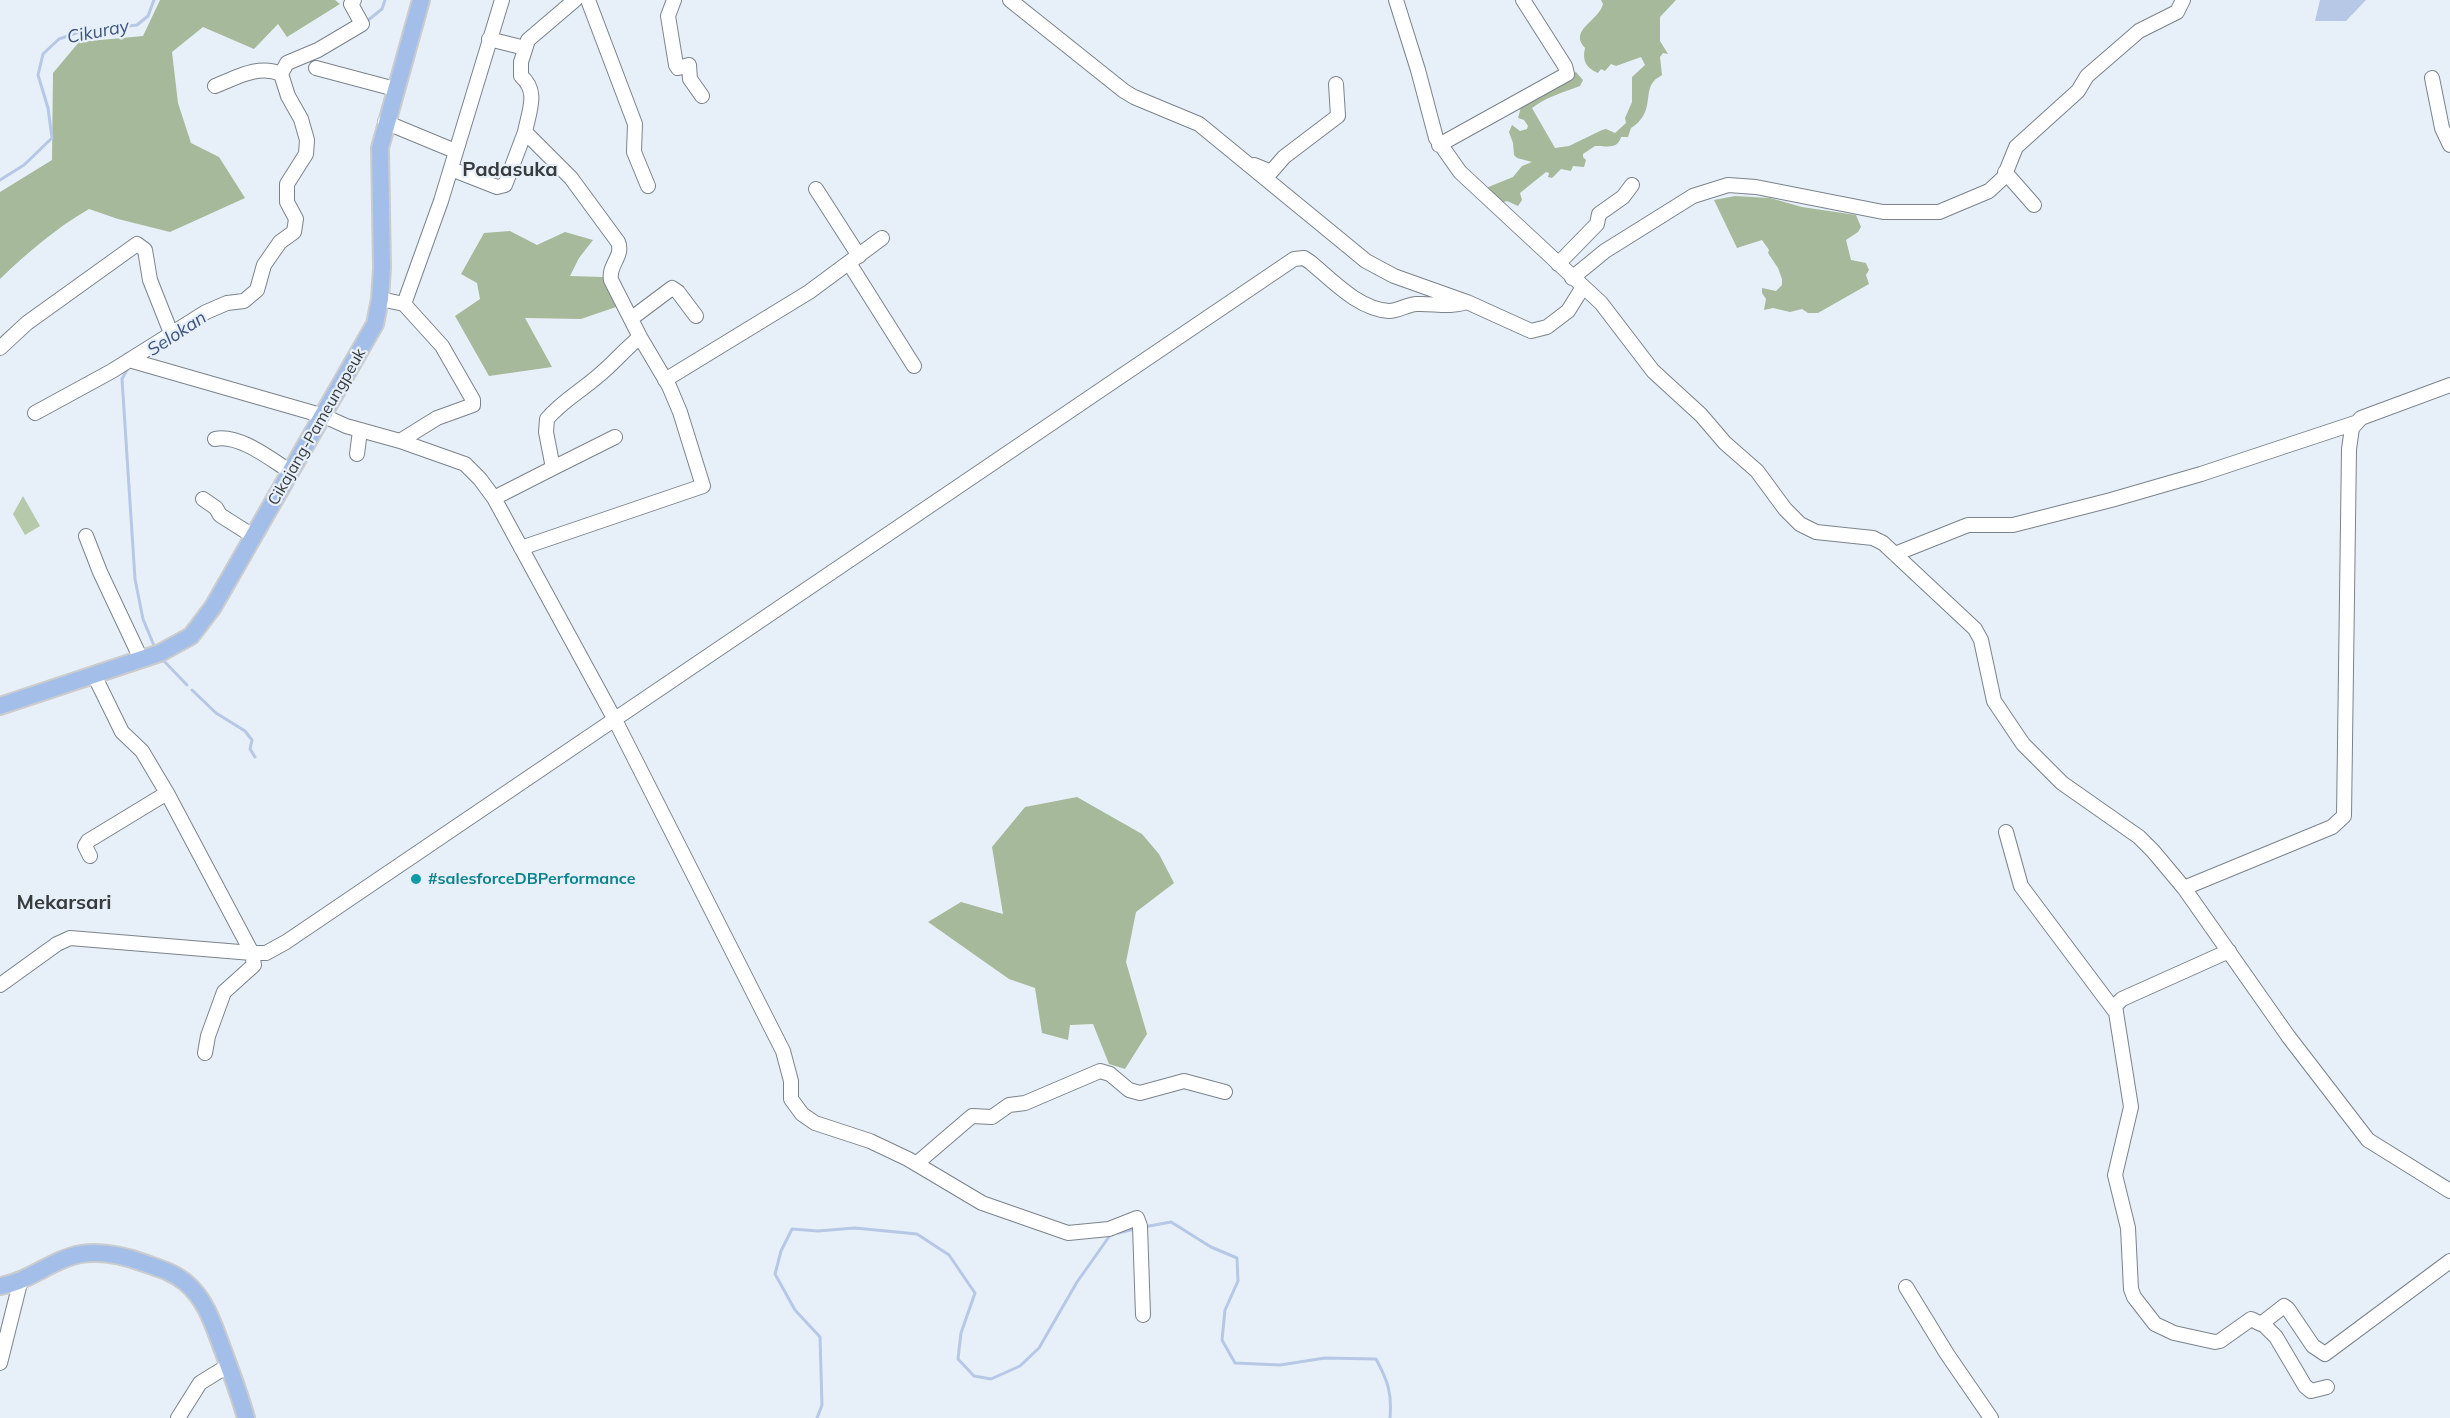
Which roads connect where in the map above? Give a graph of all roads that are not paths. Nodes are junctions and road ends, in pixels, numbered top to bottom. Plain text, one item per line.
1 (354, 0) edge
2 (421, 0) edge
3 (502, 0) edge
4 (575, 0) edge
5 (588, 0) edge
6 (674, 0) edge
7 (1010, 0) edge
8 (1396, 0) edge
9 (1523, 0) edge
10 (2183, 0) edge
11 (489, 39) junction
12 (525, 48) junction
13 (315, 68) dead end
14 (280, 74) junction
15 (2432, 78) dead end
16 (1336, 84) dead end
17 (215, 86) dead end
18 (395, 89) junction
19 (702, 96) dead end
20 (386, 122) junction
21 (525, 132) junction
22 (1439, 145) junction
23 (2450, 145) edge
24 (455, 151) junction
25 (1244, 161) junction
26 (451, 169) junction
27 (2005, 172) junction
28 (1632, 185) dead end
29 (648, 186) dead end
30 (816, 189) dead end
31 (2034, 205) dead end
32 (882, 238) dead end
33 (854, 259) junction
34 (1558, 264) junction
35 (1572, 278) junction
36 (1583, 287) junction
37 (380, 299) junction
38 (1467, 302) junction
39 (404, 304) junction
40 (696, 316) dead end
41 (632, 318) junction
42 (171, 333) junction
43 (640, 338) junction
44 (0, 348) edge
45 (134, 361) junction
46 (914, 366) dead end
47 (665, 380) junction
48 (2450, 385) edge
49 (35, 413) dead end
50 (324, 416) junction
51 (2355, 423) junction
52 (360, 431) junction
53 (615, 436) dead end
54 (216, 439) dead end
55 (400, 441) junction
56 (357, 454) dead end
57 (552, 468) junction
58 (291, 472) junction
59 (494, 498) junction
60 (203, 499) dead end
61 (86, 536) dead end
62 (253, 536) junction
63 (521, 548) junction
64 (1895, 554) junction
65 (151, 656) junction
66 (94, 675) junction
67 (0, 706) edge
68 (615, 720) junction
69 (167, 793) junction
70 (2006, 832) dead end
71 (90, 856) dead end
72 (2184, 888) junction
73 (2229, 951) junction
74 (252, 953) junction
75 (0, 985) edge
76 (2114, 1010) junction
77 (205, 1053) dead end
78 (1225, 1092) dead end
79 (916, 1164) junction
80 (2450, 1191) edge
81 (2450, 1261) edge
82 (21, 1279) junction
83 (0, 1286) edge
84 (1906, 1287) dead end
85 (1143, 1315) dead end
86 (2262, 1323) junction
87 (0, 1363) edge
88 (229, 1365) junction
89 (2327, 1387) dead end
90 (178, 1418) edge
91 (246, 1418) edge
92 (1992, 1418) edge

1 - 14 street
2 - 18 main road, Cikajang-Pameungpeuk
3 - 11 street
4 - 12 street
5 - 29 street
6 - 19 street
7 - 25 street
8 - 22 street
9 - 22 street
10 - 27 street
11 - 12 street
11 - 24 street
12 - 21 street
13 - 18 street
14 - 17 street
14 - 42 street
15 - 23 street
16 - 25 street
18 - 20 main road, Cikajang-Pameungpeuk
20 - 24 street
20 - 37 main road, Cikajang-Pameungpeuk
21 - 26 street
21 - 41 street
22 - 34 street
24 - 26 street
25 - 38 street
26 - 39 street
27 - 31 street
27 - 35 street
28 - 34 street
30 - 33 street
32 - 33 street
33 - 46 street
33 - 47 street
34 - 35 street
35 - 36 street
36 - 38 street
36 - 64 street
37 - 39 street
37 - 50 main road, Cikajang-Pameungpeuk
38 - 68 street
39 - 55 street
40 - 41 street
41 - 43 street
42 - 44 street
42 - 45 street
43 - 47 street
43 - 57 street
45 - 49 street
45 - 50 street
47 - 63 street
48 - 51 street
50 - 52 street
50 - 58 main road, Cikajang-Pameungpeuk
51 - 64 street
51 - 72 street
52 - 55 street
52 - 56 street
53 - 57 street
54 - 58 street
55 - 59 street
57 - 59 street
58 - 62 main road, Cikajang-Pameungpeuk
59 - 63 street
60 - 62 street
61 - 65 street
62 - 65 main road, Cikajang-Pameungpeuk
63 - 68 street
64 - 72 street
65 - 66 main road, Cikajang-Pameungpeuk
66 - 67 main road, Cikajang-Pameungpeuk
66 - 69 street
68 - 74 street
68 - 79 street
69 - 71 street
69 - 74 street
70 - 76 street
72 - 73 street
73 - 76 street
73 - 80 street
74 - 75 street
74 - 77 street
76 - 86 street
78 - 79 street
79 - 85 street
81 - 86 street
82 - 83 main road
82 - 87 street
82 - 88 main road
84 - 92 street
86 - 89 street
88 - 90 street
88 - 91 main road

